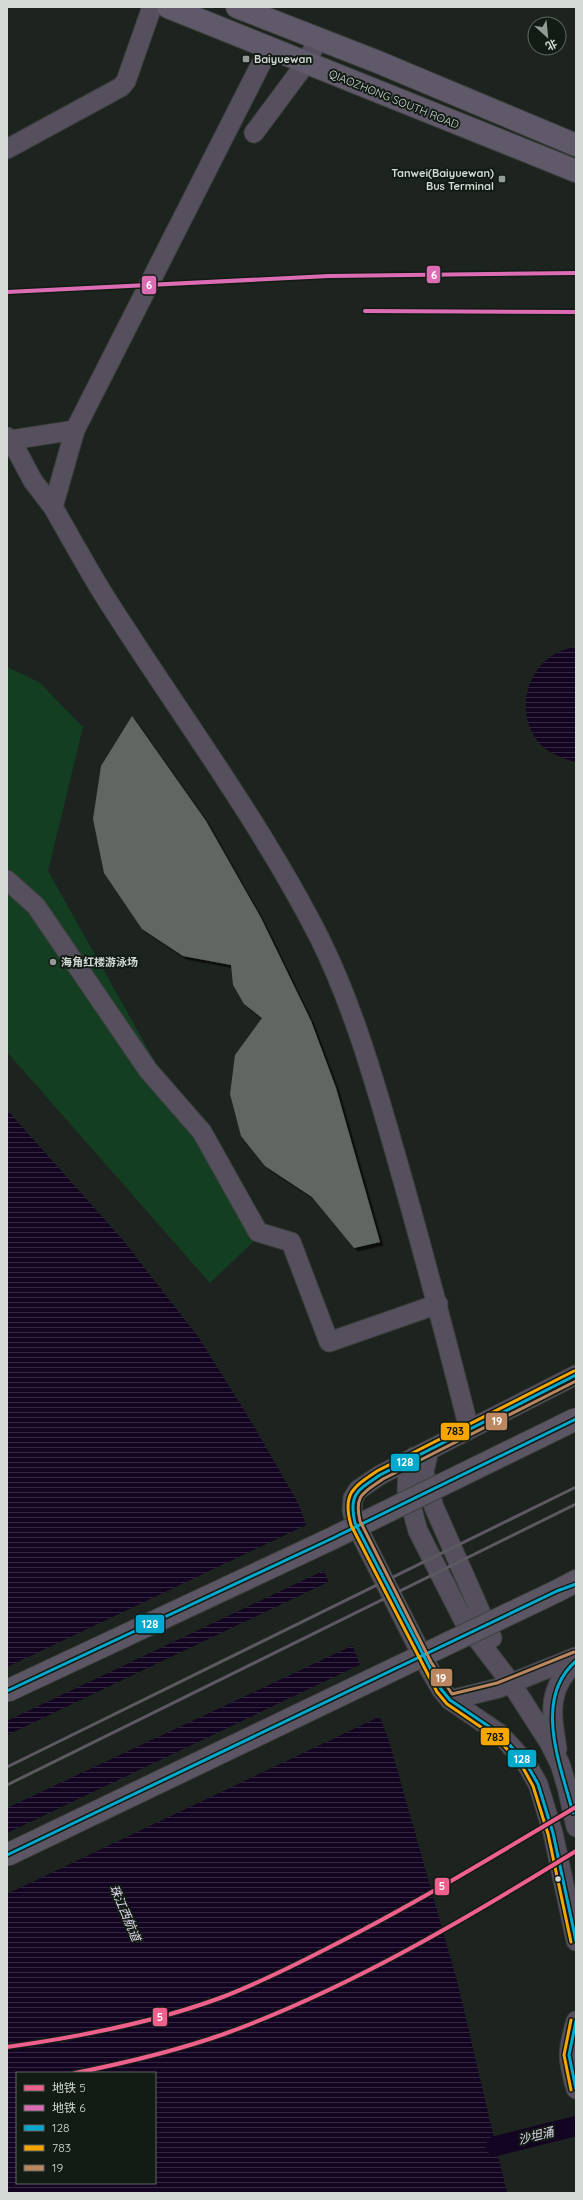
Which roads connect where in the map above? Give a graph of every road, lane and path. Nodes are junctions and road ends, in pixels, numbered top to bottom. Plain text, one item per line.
1 (152, 7) edge
2 (168, 7) edge
3 (237, 7) edge
4 (318, 39) junction
5 (269, 48) junction
6 (306, 63) junction
7 (254, 132) dead end
8 (576, 145) edge
9 (7, 149) edge
10 (576, 171) edge
11 (75, 430) junction
12 (9, 438) edge
13 (53, 507) junction
14 (7, 880) edge
15 (438, 1304) junction
16 (576, 1375) edge
17 (576, 1419) edge
18 (468, 1429) junction
19 (422, 1454) junction
20 (570, 1585) edge
21 (576, 1657) edge
22 (576, 1661) edge
23 (512, 1683) junction
24 (7, 1691) edge
25 (450, 1700) junction
26 (560, 1764) junction
27 (576, 1827) edge
28 (7, 1856) edge
29 (576, 1941) edge
30 (576, 2021) edge
31 (575, 2080) edge

1 - 9 street
2 - 5 main road, QIAOZHONG SOUTH ROAD
3 - 4 main road
4 - 6 street
4 - 8 main road
5 - 6 main road, QIAOZHONG SOUTH ROAD
5 - 11 street
6 - 7 street
6 - 10 main road, QIAOZHONG SOUTH ROAD
11 - 12 street
11 - 13 street
12 - 13 street
13 - 15 street
14 - 15 street
15 - 18 street
16 - 18 street
17 - 24 highway, bridge
18 - 19 street
19 - 23 street
19 - 25 street
20 - 28 highway, bridge
21 - 23 street
22 - 26 street
23 - 25 street
23 - 26 street
25 - 29 street
26 - 27 street
30 - 31 street

